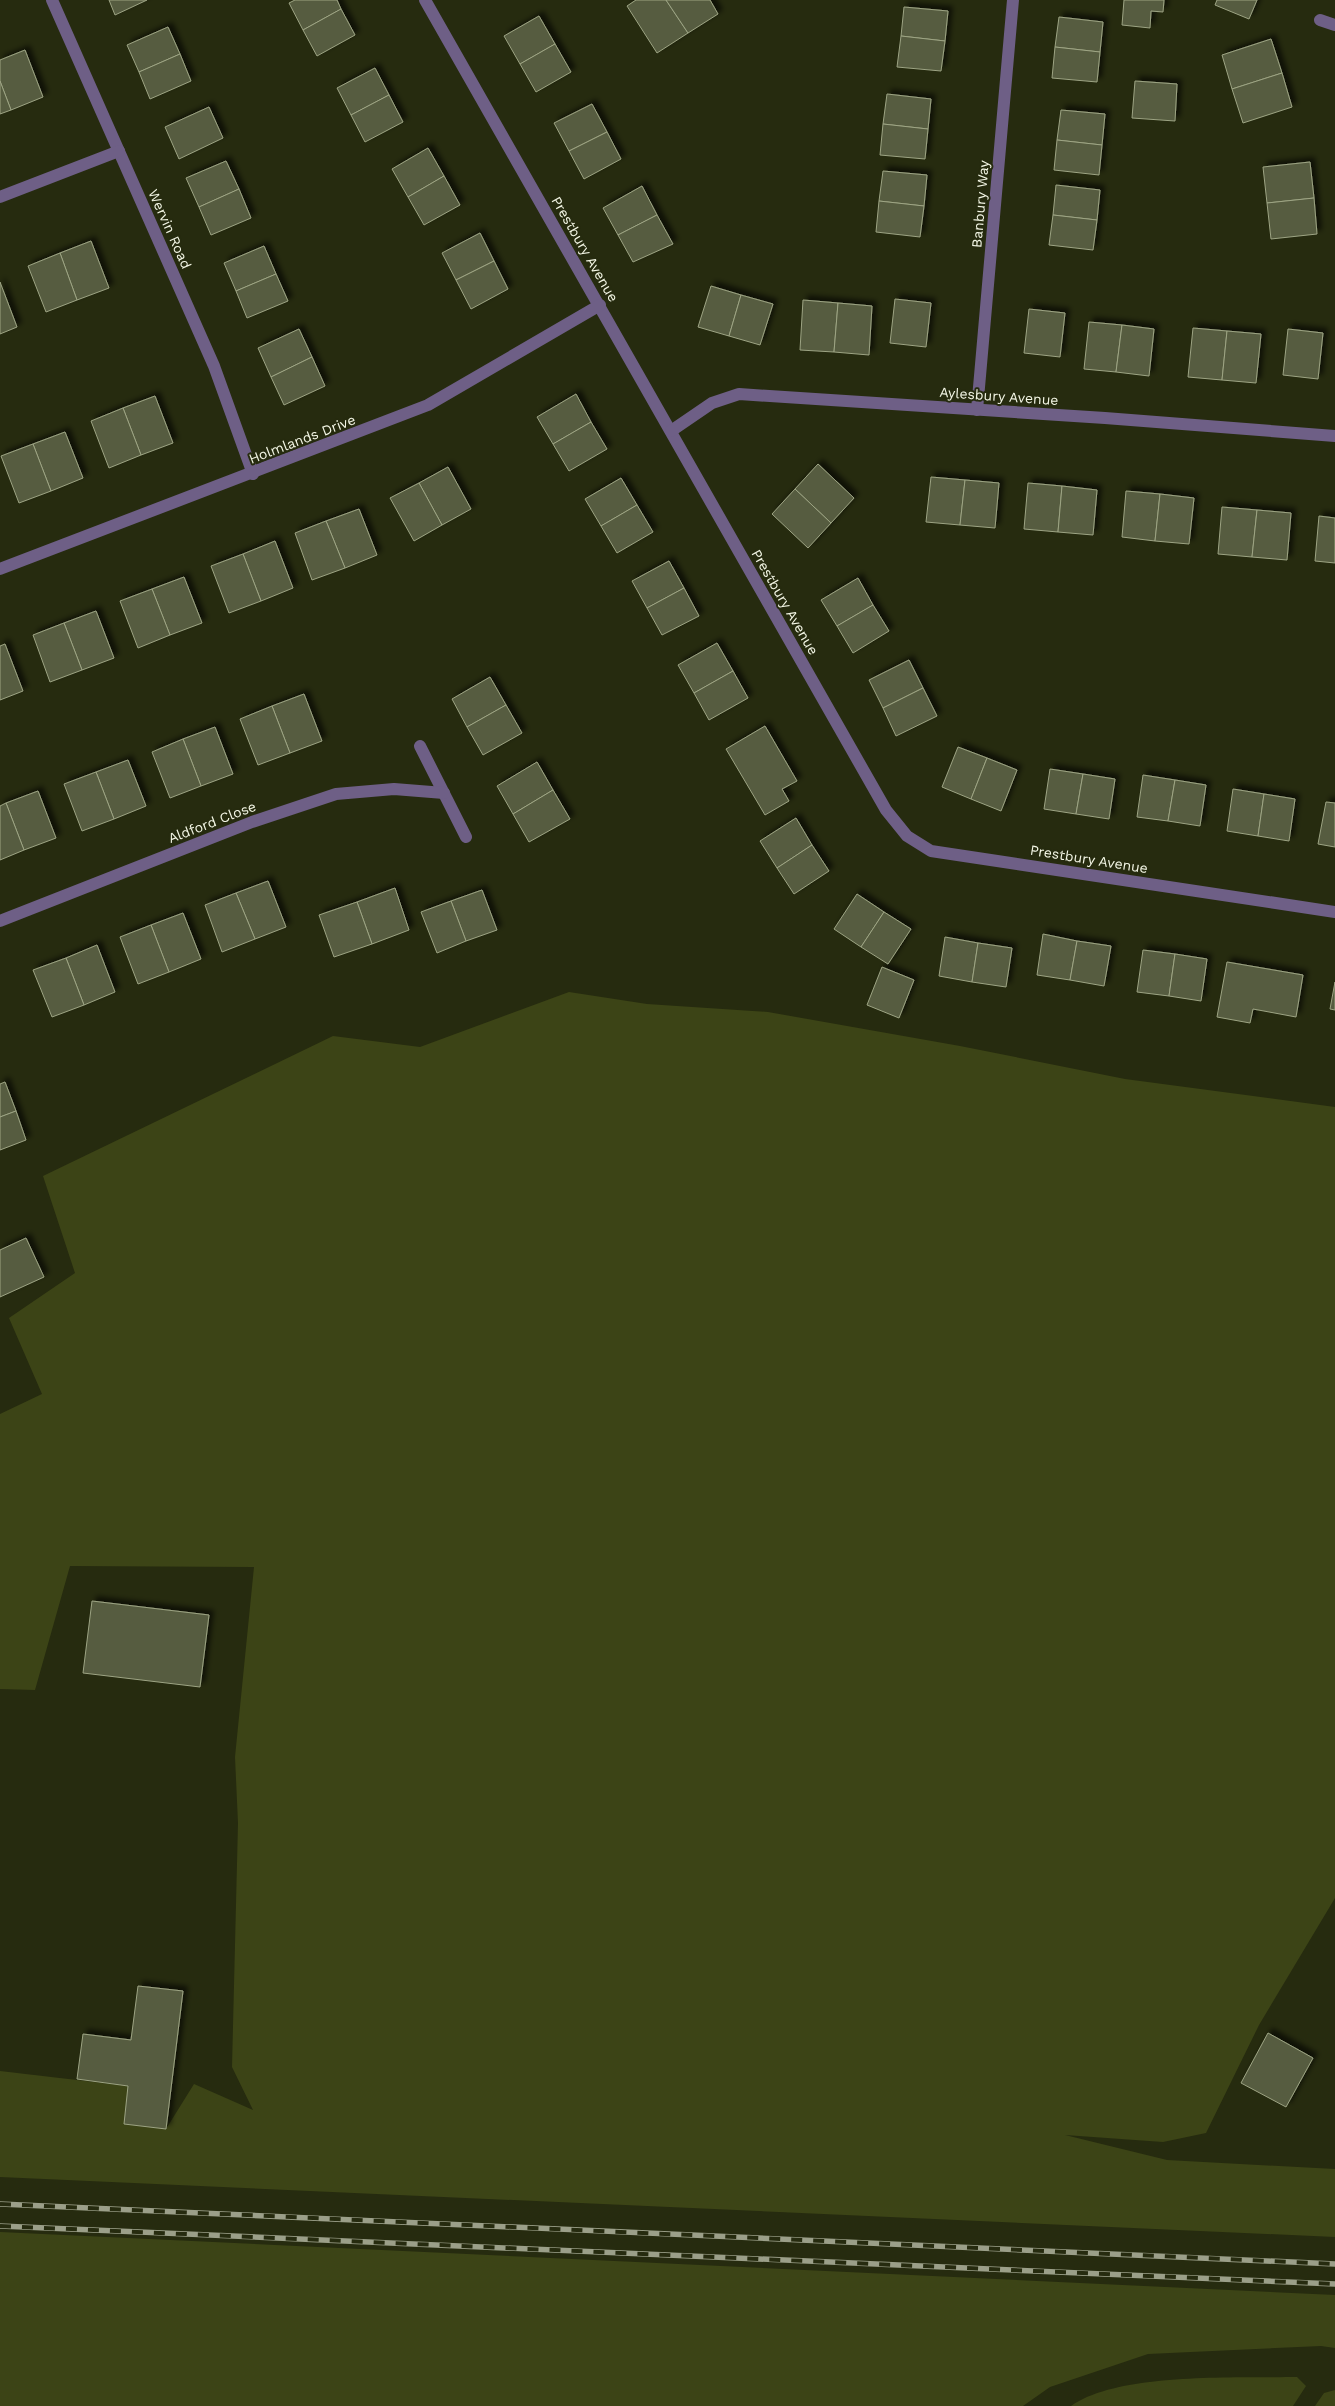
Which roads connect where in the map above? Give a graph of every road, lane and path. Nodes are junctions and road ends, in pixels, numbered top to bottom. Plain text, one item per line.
1 (52, 0) edge
2 (425, 0) edge
3 (1012, 0) edge
4 (1320, 20) dead end
5 (1335, 25) edge
6 (119, 150) junction
7 (0, 197) edge
8 (600, 305) junction
9 (977, 410) junction
10 (671, 431) junction
11 (1335, 436) edge
12 (253, 474) junction
13 (0, 569) edge
14 (420, 746) dead end
15 (444, 793) junction
16 (466, 837) dead end
17 (1335, 912) edge
18 (0, 921) edge

1 - 6 street, Wervin Road
2 - 8 street, Prestbury Avenue
3 - 9 street, Banbury Way
4 - 5 street
6 - 7 street
6 - 12 street, Wervin Road
8 - 10 street, Prestbury Avenue
8 - 12 street, Holmlands Drive
9 - 10 street, Aylesbury Avenue
9 - 11 street, Aylesbury Avenue
10 - 17 street, Prestbury Avenue
12 - 13 street, Holmlands Drive
14 - 15 street
15 - 16 street
15 - 18 street, Aldford Close

